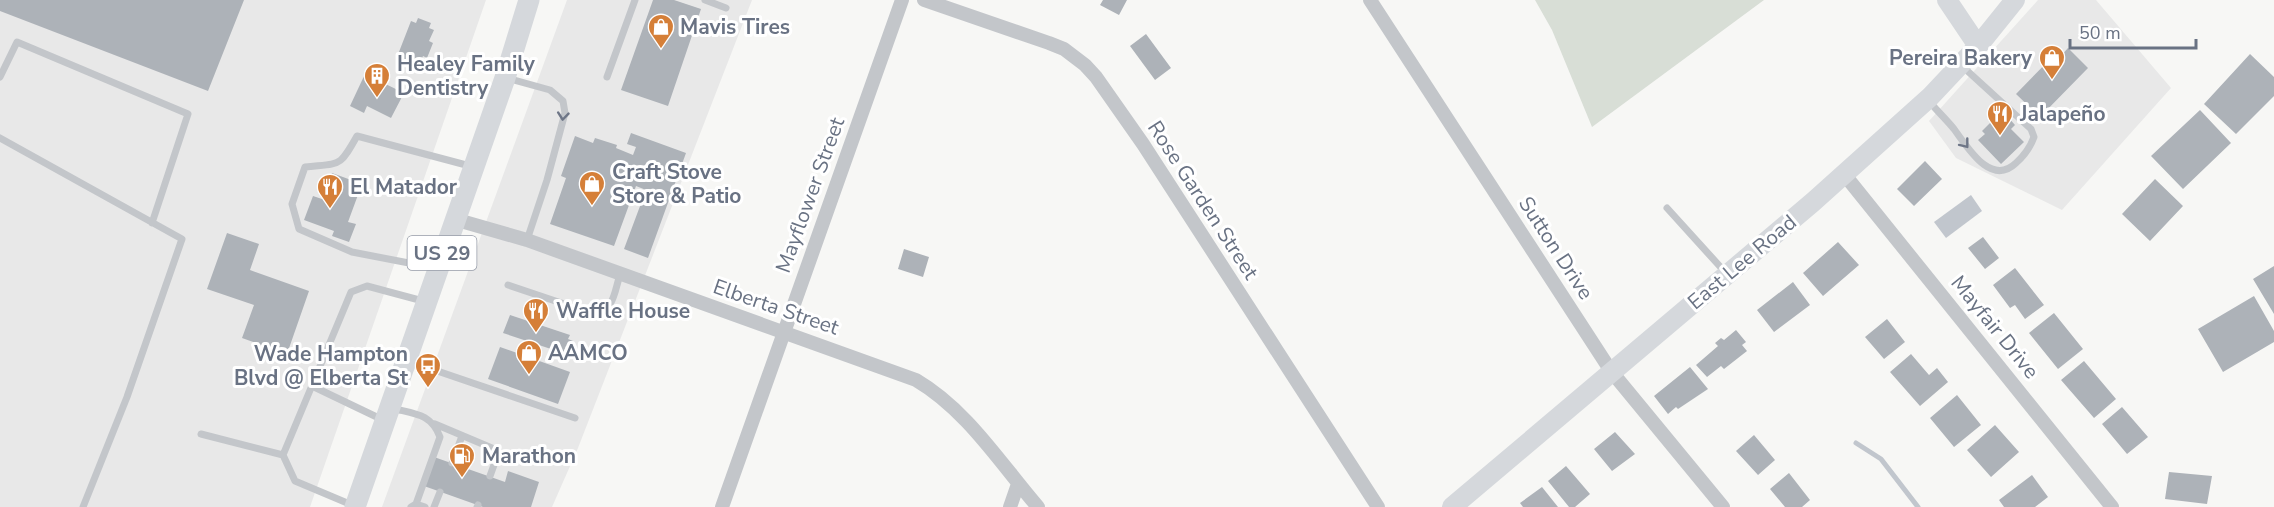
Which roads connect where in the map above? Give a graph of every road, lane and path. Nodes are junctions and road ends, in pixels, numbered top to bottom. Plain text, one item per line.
1 (529, 0) edge
2 (635, 0) edge
3 (705, 0) edge
4 (902, 0) edge
5 (924, 0) edge
6 (1370, 0) edge
7 (1947, 0) edge
8 (2015, 0) edge
9 (726, 8) dead end
10 (1978, 46) junction
11 (1961, 65) junction
12 (0, 77) edge
13 (607, 77) dead end
14 (505, 78) junction
15 (1927, 100) junction
16 (0, 138) edge
17 (473, 166) junction
18 (1844, 174) junction
19 (1667, 208) dead end
20 (454, 219) junction
21 (152, 223) junction
22 (527, 240) junction
23 (437, 268) junction
24 (620, 274) junction
25 (1727, 274) junction
26 (508, 285) dead end
27 (426, 302) junction
28 (784, 332) junction
29 (406, 360) junction
30 (1611, 371) junction
31 (312, 386) junction
32 (387, 414) junction
33 (575, 418) dead end
34 (435, 424) junction
35 (201, 434) dead end
36 (462, 436) junction
37 (283, 454) junction
38 (452, 463) dead end
39 (490, 476) dead end
40 (1018, 484) junction
41 (440, 492) dead end
42 (413, 505) edge
43 (83, 507) edge
44 (356, 507) edge
45 (425, 507) edge
46 (434, 507) edge
47 (722, 507) edge
48 (1010, 507) edge
49 (1038, 507) edge
50 (1378, 507) edge
51 (1452, 507) edge
52 (1723, 507) edge
53 (2112, 507) edge

1 - 14 main road, US 29
2 - 13 lane
3 - 9 lane
4 - 28 street, Mayflower Street
5 - 50 street, Rose Garden Street
6 - 30 street, Sutton Drive
7 - 10 street
8 - 10 street, East Lee Road
10 - 11 street, East Lee Road
11 - 15 street, East Lee Road
15 -> 11 lane
12 - 21 lane
14 - 17 main road, US 29
14 -> 22 lane
15 - 18 street, East Lee Road
16 - 21 lane
17 - 20 main road, US 29
17 - 23 lane
18 - 25 street, East Lee Road
18 - 53 street, Mayfair Drive
19 - 25 lane
20 - 22 street, Elberta Street
20 - 23 main road, US 29
21 - 43 lane
22 - 24 street, Elberta Street
23 - 27 main road, US 29
24 - 26 lane
24 - 28 street, Elberta Street
25 - 30 street, East Lee Road
27 - 29 main road, US 29
27 - 31 lane
28 - 40 street, Elberta Street
28 - 47 street, Mayflower Street
29 - 32 main road, US 29
29 - 33 lane
30 - 51 street, East Lee Road
30 - 52 street, Sutton Drive
31 - 32 lane
31 - 37 lane
32 - 34 lane
32 - 44 main road, US 29
34 - 36 lane
34 - 42 lane
35 - 37 lane
36 - 38 lane
36 - 39 lane
37 - 44 lane
40 - 48 street
40 - 49 street, Elberta Street
41 - 46 lane
42 - 45 lane

